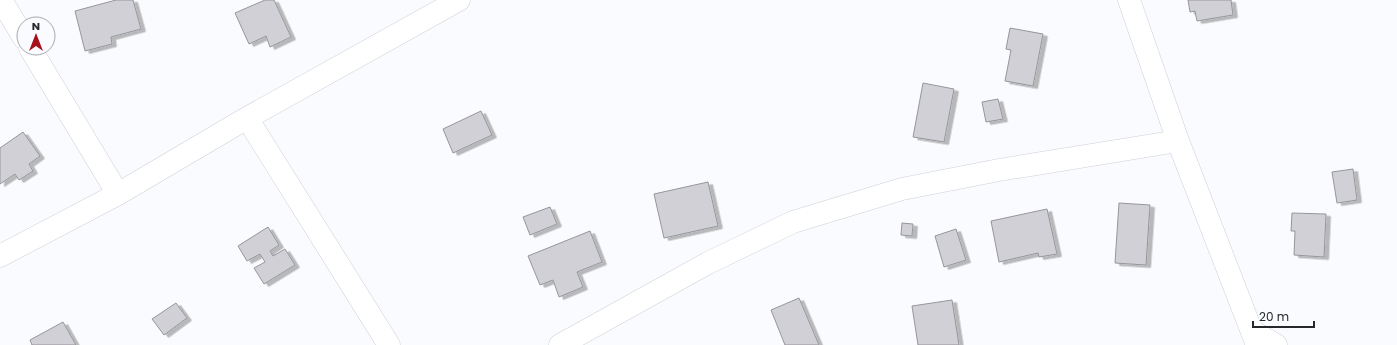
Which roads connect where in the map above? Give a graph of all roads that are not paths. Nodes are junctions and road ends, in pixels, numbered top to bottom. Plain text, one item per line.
1 (1, 0) edge
2 (459, 0) edge
3 (1129, 0) edge
4 (16, 25) edge
5 (35, 56) edge
6 (247, 118) junction
7 (1178, 141) junction
8 (118, 194) junction
9 (0, 256) edge
10 (1254, 338) edge
11 (389, 345) edge
12 (560, 345) edge
13 (1276, 345) edge

1 - 4 street
2 - 6 street
3 - 7 street
5 - 8 street
6 - 8 street
6 - 11 street
7 - 10 street
7 - 12 street
8 - 9 street
10 - 13 street

